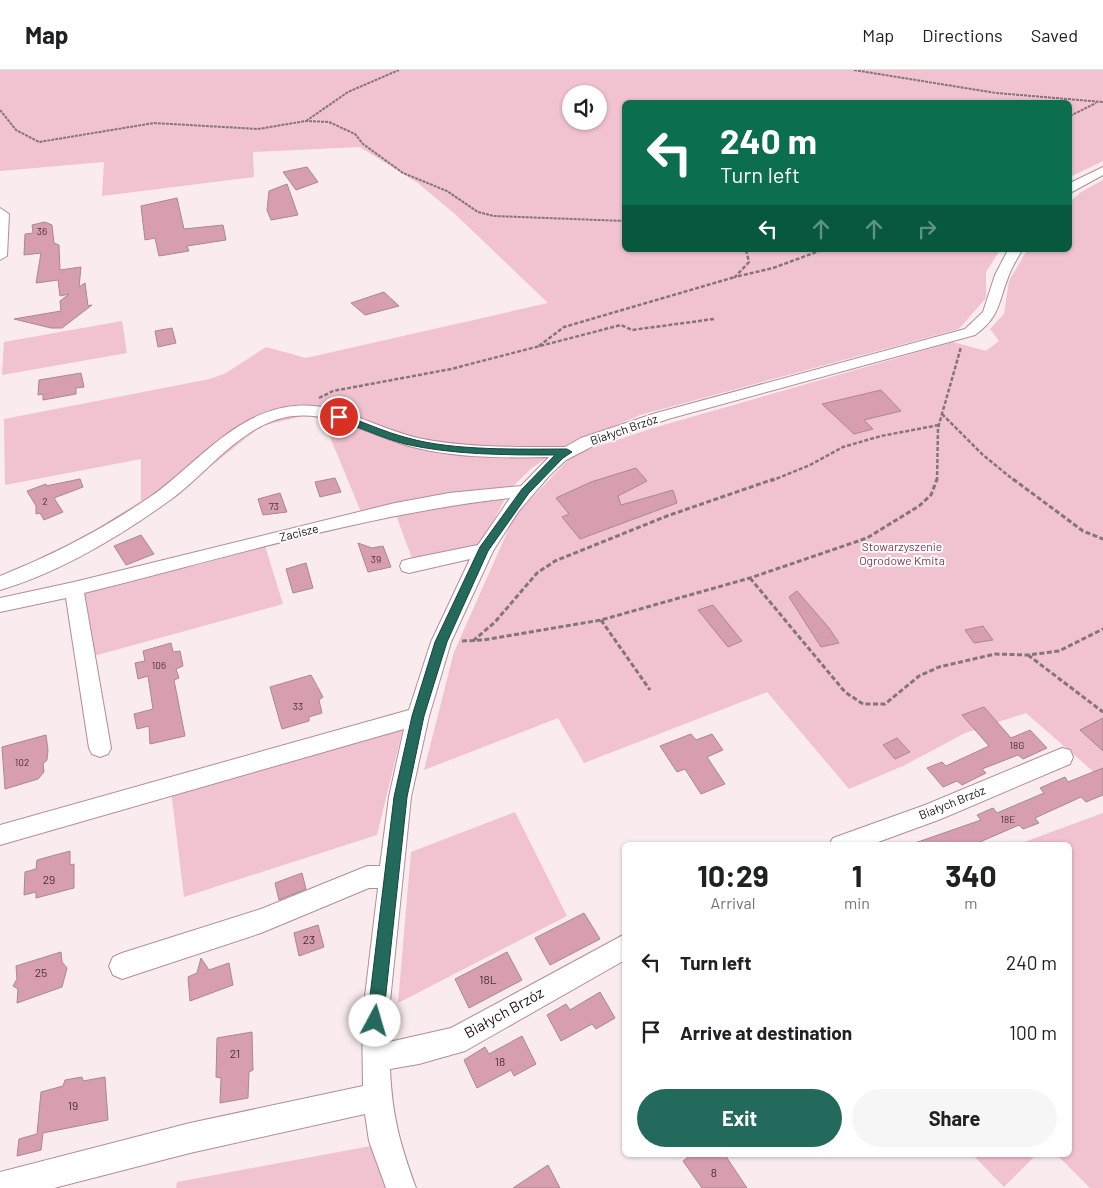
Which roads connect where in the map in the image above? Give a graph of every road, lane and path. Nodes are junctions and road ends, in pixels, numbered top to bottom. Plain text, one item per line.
1 (399, 70) edge
2 (854, 70) edge
3 (1099, 102) junction
4 (1103, 102) edge
5 (0, 110) edge
6 (1072, 115) edge
7 (306, 121) junction
8 (1103, 171) edge
9 (1072, 187) edge
10 (0, 212) edge
11 (622, 221) edge
12 (746, 252) edge
13 (817, 252) edge
14 (1014, 252) edge
15 (0, 256) edge
16 (735, 277) junction
17 (714, 319) dead end
18 (963, 339) junction
19 (536, 348) junction
20 (292, 412) junction
21 (942, 414) junction
22 (939, 425) junction
23 (567, 452) junction
24 (526, 491) junction
25 (1103, 539) edge
26 (484, 550) junction
27 (409, 566) dead end
28 (750, 578) junction
29 (0, 583) edge
30 (74, 589) junction
31 (0, 605) edge
32 (601, 620) junction
33 (1103, 629) edge
34 (473, 641) junction
35 (459, 642) dead end
36 (1028, 655) junction
37 (650, 690) dead end
38 (1103, 712) edge
39 (418, 716) junction
40 (100, 748) dead end
41 (1062, 757) dead end
42 (0, 835) edge
43 (849, 842) edge
44 (391, 877) junction
45 (622, 948) edge
46 (122, 966) dead end
47 (375, 1058) junction
48 (377, 1097) junction
49 (0, 1187) edge
50 (401, 1188) edge

1 - 7 path
2 - 3 path
3 - 4 path
3 - 6 path
5 - 7 path
7 - 11 path
8 - 9 street
10 - 15 street
12 - 16 path
13 - 16 path
14 - 18 street, Białych Brzóz
16 - 19 path
17 - 19 path
18 - 21 path
18 - 23 street, Białych Brzóz
19 - 20 path
20 - 23 street
20 - 29 street
21 - 22 path
21 - 25 path
22 - 28 path
22 - 34 path
23 - 24 street, Białych Brzóz
24 - 26 street, Białych Brzóz
24 - 30 street, Zacisze
26 - 27 street
26 - 39 street, Białych Brzóz
28 - 32 path
28 - 36 path
30 - 31 street, Zacisze
30 - 40 street
32 - 34 path
32 - 37 path
33 - 36 path
34 - 35 path
36 - 38 path
39 - 42 street
39 - 44 street, Białych Brzóz
41 - 43 street, Białych Brzóz
44 - 46 street
44 - 47 street, Białych Brzóz
45 - 47 street, Białych Brzóz
47 - 48 street, Białych Brzóz
48 - 49 street
48 - 50 street, Białych Brzóz

